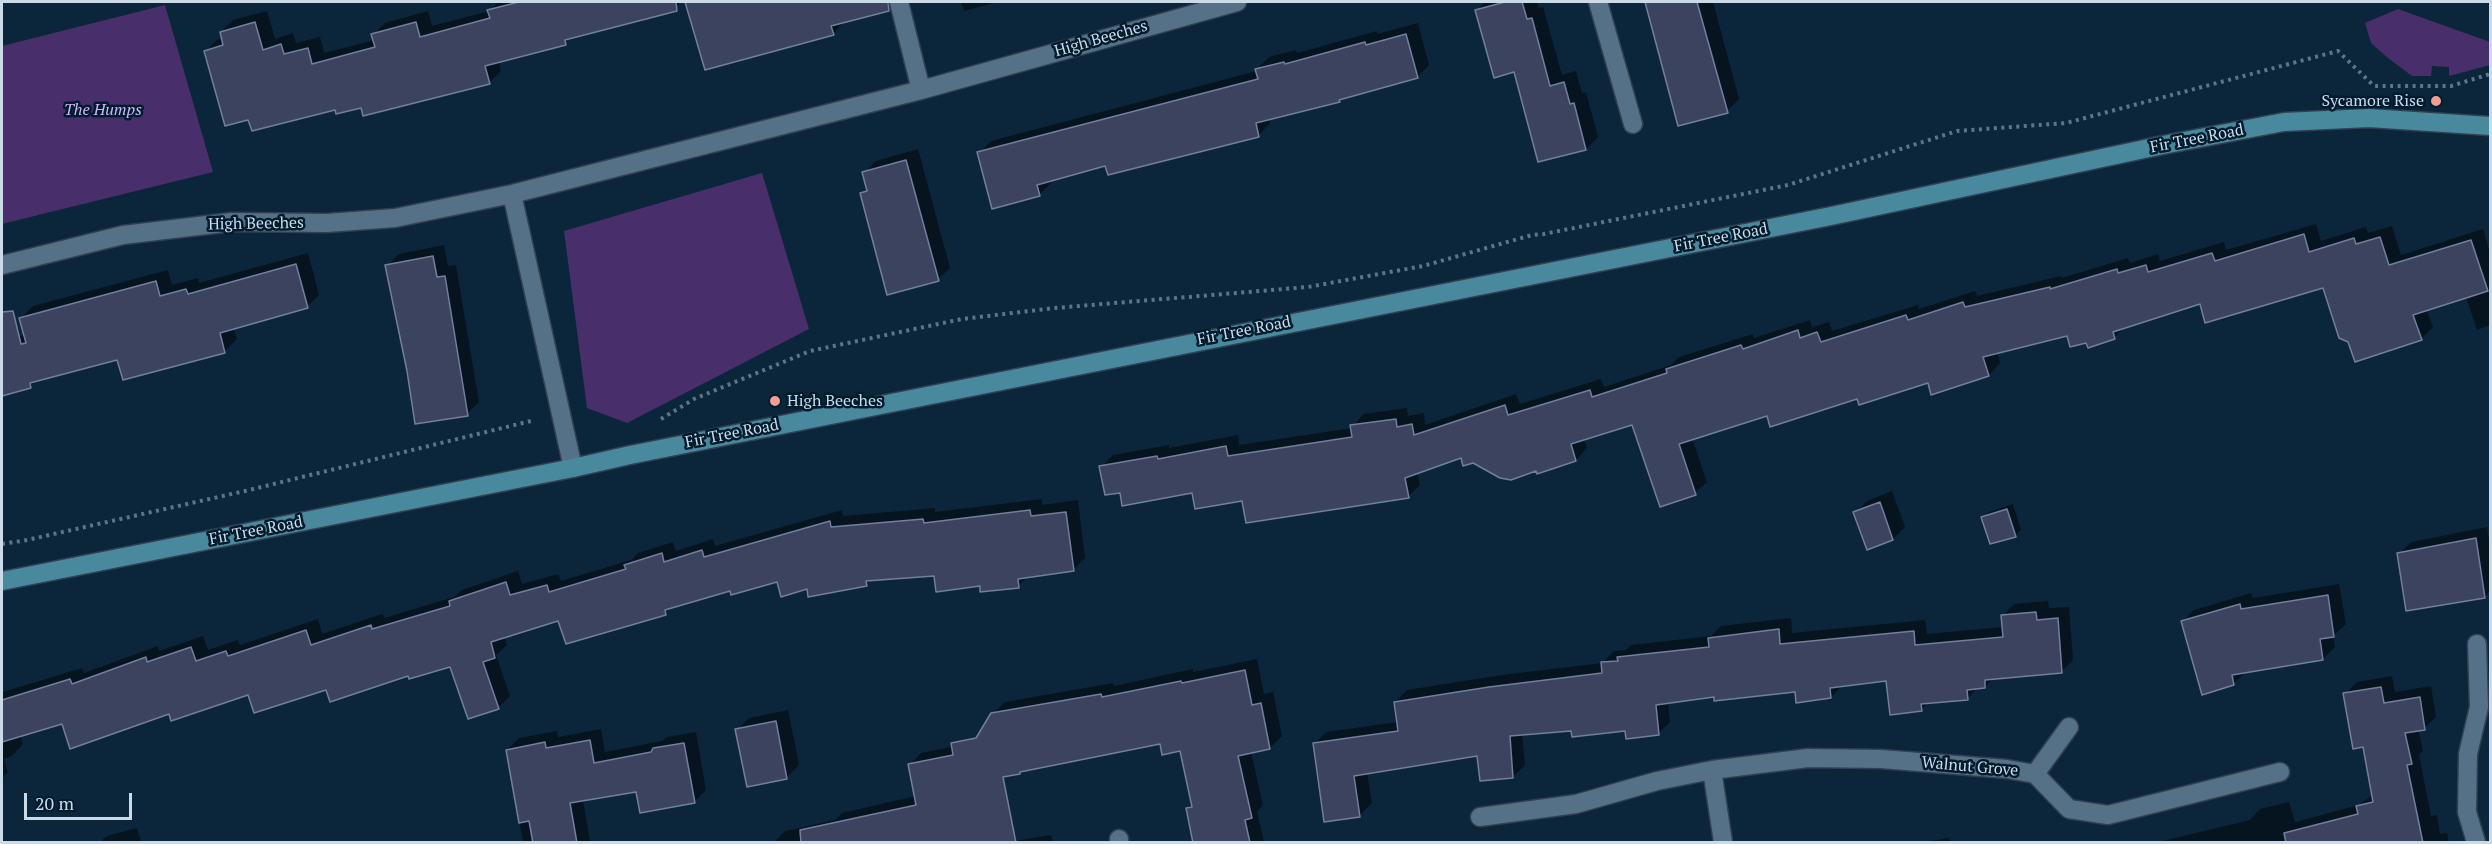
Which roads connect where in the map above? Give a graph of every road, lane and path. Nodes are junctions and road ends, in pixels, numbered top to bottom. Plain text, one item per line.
1 (899, 2) edge
2 (1237, 2) edge
3 (1598, 2) edge
4 (2490, 74) edge
5 (921, 90) junction
6 (1633, 124) dead end
7 (2490, 126) edge
8 (512, 194) junction
9 (2, 265) edge
10 (562, 412) junction
11 (630, 455) junction
12 (573, 468) junction
13 (2, 544) edge
14 (2, 581) edge
15 (2477, 644) dead end
16 (2485, 706) edge
17 (2069, 727) dead end
18 (1712, 770) junction
19 (2280, 772) dead end
20 (2035, 774) junction
21 (1480, 818) dead end
22 (1723, 843) edge
23 (2476, 843) edge

1 - 5 street
2 - 5 street, High Beeches
3 - 6 street
4 - 11 path
5 - 8 street, High Beeches
7 - 11 main road, Fir Tree Road
8 - 9 street, High Beeches
8 - 10 street
10 - 12 street
10 - 13 path
11 - 12 main road, Fir Tree Road
12 - 14 main road, Fir Tree Road
15 - 16 street
16 - 23 street
17 - 20 street
18 - 20 street, Walnut Grove
18 - 21 street, Walnut Grove
18 - 22 street
19 - 20 street, Walnut Grove

